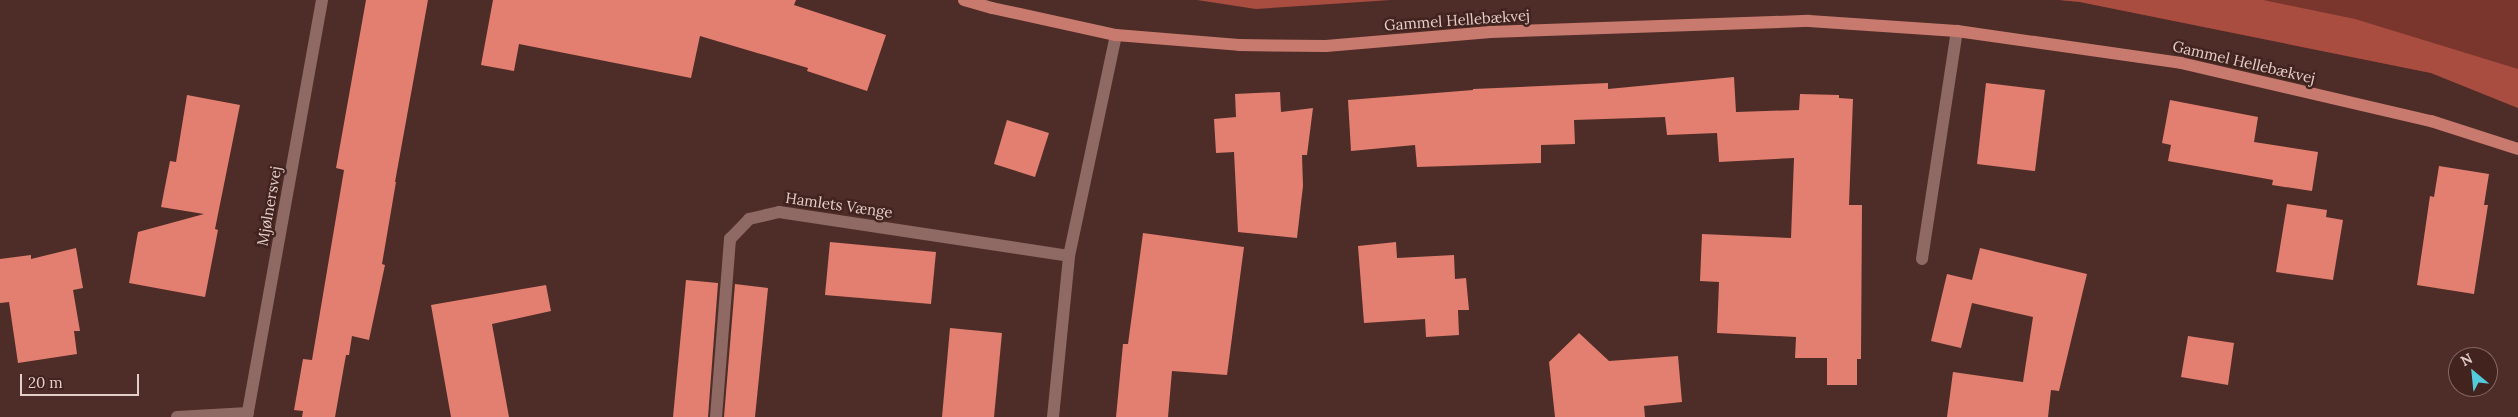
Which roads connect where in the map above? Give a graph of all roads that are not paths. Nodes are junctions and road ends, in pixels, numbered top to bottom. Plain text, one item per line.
1 (322, 0) edge
2 (964, 0) edge
3 (1957, 31) junction
4 (1116, 36) junction
5 (2518, 149) edge
6 (1069, 256) junction
7 (1922, 259) dead end
8 (248, 415) edge
9 (177, 417) edge
10 (716, 417) edge
11 (1053, 417) edge

1 - 8 street, Mjølnersvej
2 - 4 main road, Gammel Hellebækvej
3 - 4 main road, Gammel Hellebækvej
3 - 5 main road, Gammel Hellebækvej
3 - 7 street
4 - 6 street
6 - 10 street, Hamlets Vænge
6 - 11 street
8 - 9 street

